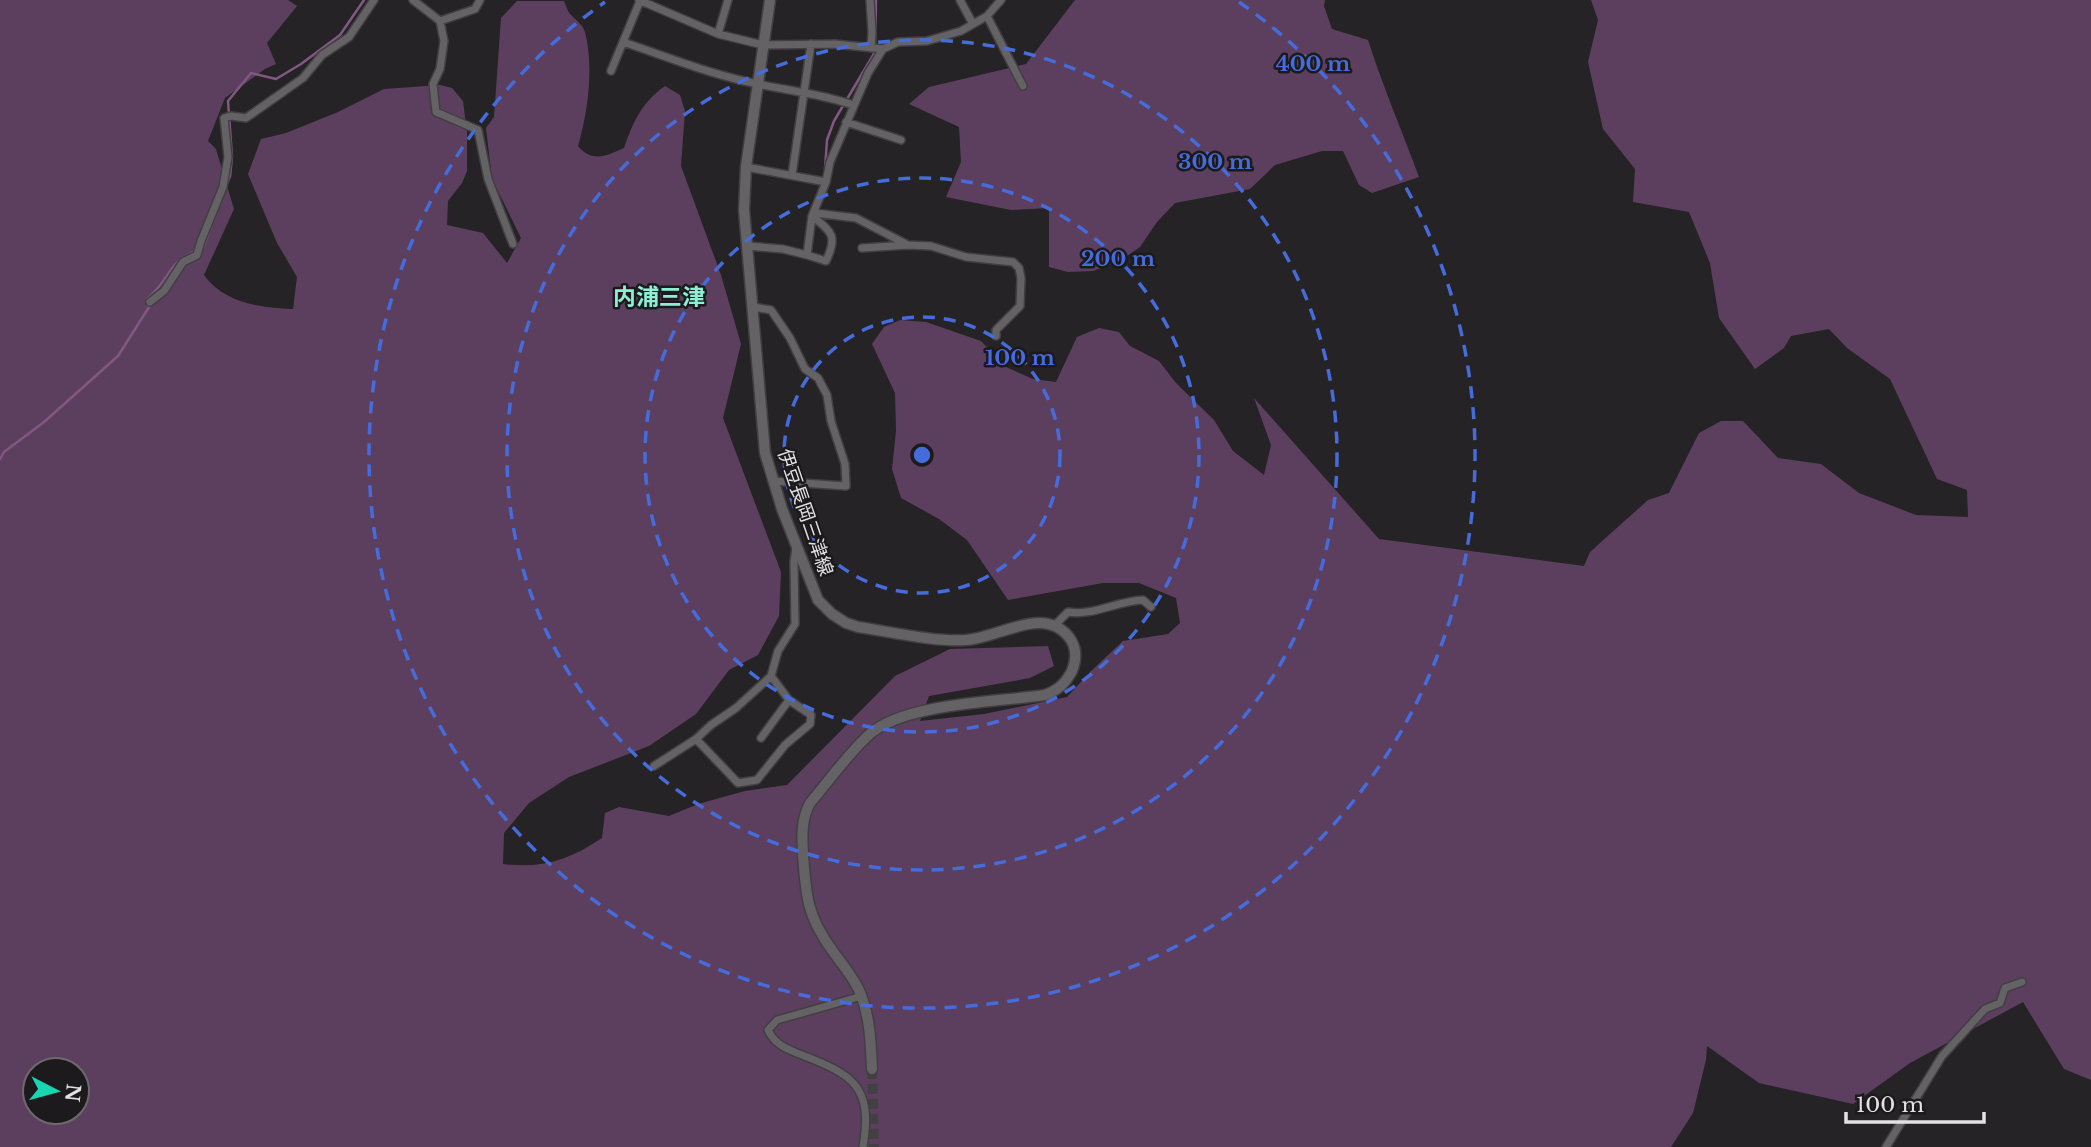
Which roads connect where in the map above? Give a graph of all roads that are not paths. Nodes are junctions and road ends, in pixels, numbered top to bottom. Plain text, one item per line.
1 (374, 0) edge
2 (413, 0) edge
3 (480, 0) edge
4 (639, 0) edge
5 (728, 0) edge
6 (770, 0) edge
7 (870, 0) edge
8 (960, 0) edge
9 (1001, 0) edge
10 (987, 16) junction
11 (440, 21) junction
12 (974, 24) junction
13 (718, 34) junction
14 (623, 41) junction
15 (811, 44) junction
16 (763, 45) junction
17 (871, 48) junction
18 (883, 49) junction
19 (611, 71) dead end
20 (757, 84) junction
21 (1023, 86) dead end
22 (805, 92) junction
23 (853, 105) junction
24 (846, 122) junction
25 (901, 140) dead end
26 (746, 167) junction
27 (792, 175) junction
28 (826, 182) junction
29 (814, 214) junction
30 (513, 244) dead end
31 (908, 245) junction
32 (748, 246) junction
33 (862, 248) dead end
34 (807, 255) junction
35 (150, 302) dead end
36 (753, 307) junction
37 (996, 335) dead end
38 (773, 481) junction
39 (796, 546) junction
40 (1151, 607) dead end
41 (1055, 625) junction
42 (771, 676) junction
43 (789, 701) junction
44 (761, 738) dead end
45 (696, 739) junction
46 (654, 766) dead end
47 (2022, 982) dead end
48 (862, 996) junction
49 (872, 1069) tunnel mouth
50 (863, 1147) edge
51 (1886, 1147) edge

1 - 35 street
2 - 11 street
3 - 11 street
4 - 13 street
4 - 14 street
5 - 13 street
6 - 16 main road, 伊豆長岡三津線
7 - 17 street
8 - 12 street
9 - 10 street
10 - 12 street
10 - 21 street
11 - 30 street
12 - 18 street
13 - 16 street
14 - 19 street
14 - 20 street
15 - 16 street
15 - 17 street
15 - 22 street
16 - 20 main road, 伊豆長岡三津線
17 - 18 street
18 - 23 street
20 - 22 street
20 - 26 main road, 伊豆長岡三津線
22 - 23 street
22 - 27 street
23 - 24 street
24 - 25 street
24 - 28 street
26 - 27 street
26 - 32 main road, 伊豆長岡三津線
27 - 28 street
28 - 29 street
29 - 31 street
29 - 34 street
29 - 34 street
31 - 33 street
31 - 37 street
32 - 34 street
32 - 36 main road, 伊豆長岡三津線
36 - 38 main road, 伊豆長岡三津線
36 - 38 street
38 - 39 main road, 伊豆長岡三津線
39 - 41 main road, 伊豆長岡三津線
39 - 42 street
40 - 41 street
41 - 48 main road
42 - 43 street
42 - 45 street
43 - 44 street
43 - 45 street
45 - 46 street
47 - 51 street
48 - 49 main road
48 - 50 street

